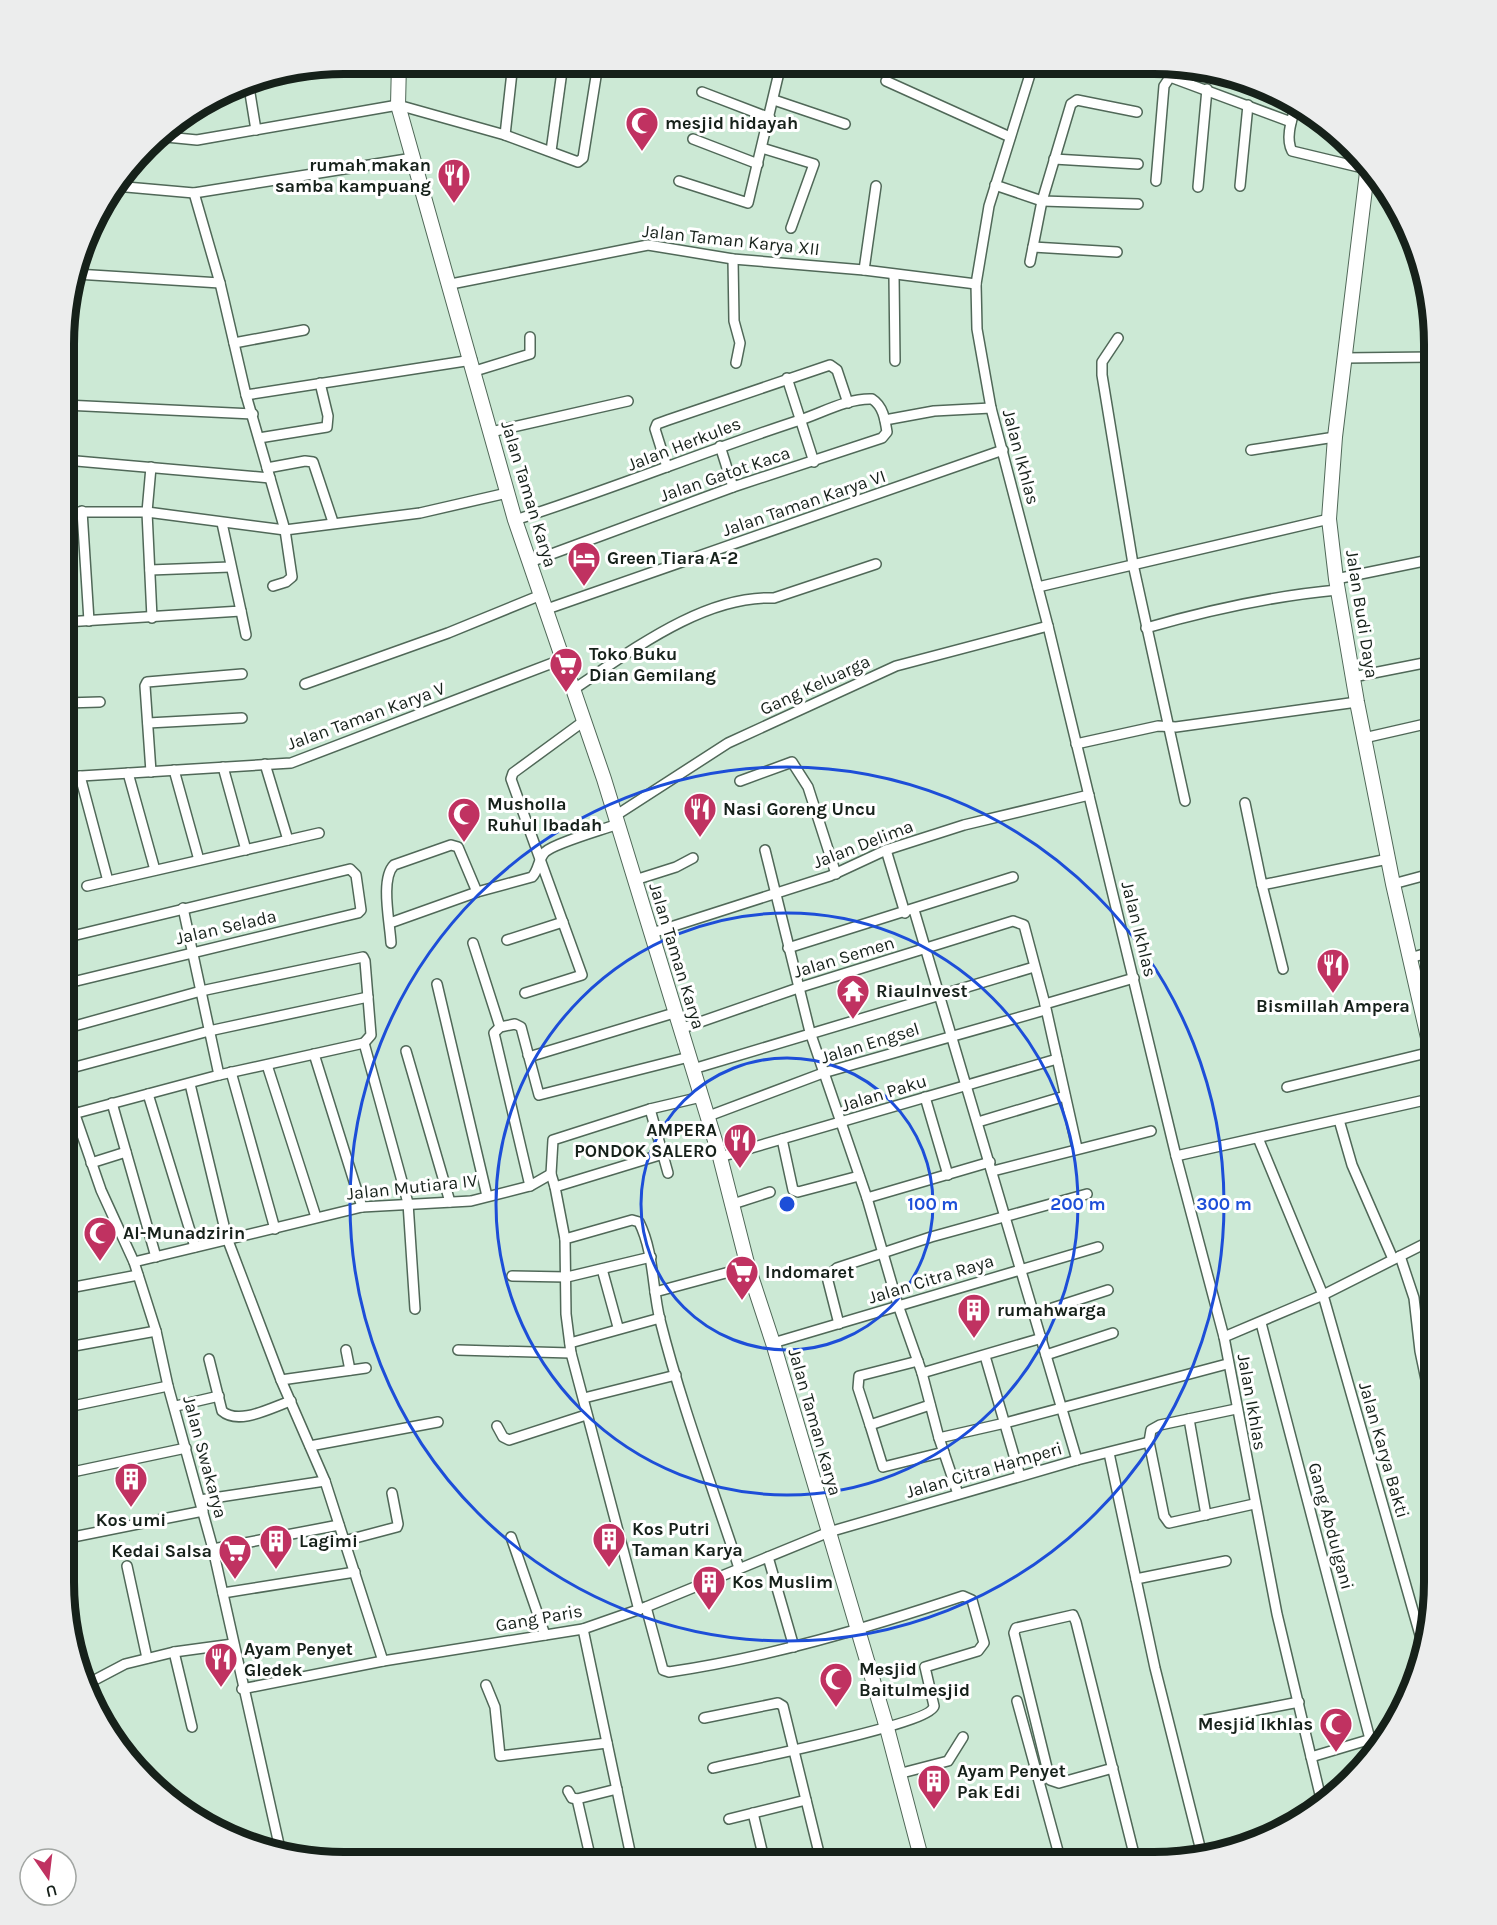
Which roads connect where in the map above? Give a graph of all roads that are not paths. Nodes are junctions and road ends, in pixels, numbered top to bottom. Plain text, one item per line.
1 (399, 74) edge
2 (512, 74) edge
3 (562, 74) edge
4 (596, 74) edge
5 (779, 74) edge
6 (1030, 74) edge
7 (886, 81) dead end
8 (1207, 89) junction
9 (250, 91) edge
10 (702, 92) dead end
11 (774, 100) junction
12 (398, 105) junction
13 (1248, 105) junction
14 (1137, 111) dead end
15 (1294, 113) edge
16 (770, 118) junction
17 (1291, 122) junction
18 (845, 124) dead end
19 (256, 129) junction
20 (505, 135) junction
21 (169, 137) edge
22 (1010, 137) junction
23 (693, 139) dead end
24 (762, 148) junction
25 (551, 152) junction
26 (413, 158) junction
27 (1054, 159) junction
28 (758, 164) junction
29 (1138, 164) dead end
30 (1355, 164) edge
31 (1367, 177) edge
32 (679, 181) dead end
33 (1156, 182) dead end
34 (995, 185) junction
35 (876, 186) dead end
36 (1240, 186) dead end
37 (123, 187) edge
38 (1198, 187) dead end
39 (194, 193) junction
40 (1042, 201) junction
41 (1138, 204) dead end
42 (791, 228) dead end
43 (1033, 248) junction
44 (1117, 252) dead end
45 (733, 259) junction
46 (1030, 262) dead end
47 (864, 270) junction
48 (83, 274) edge
49 (894, 275) junction
50 (220, 283) junction
51 (450, 284) junction
52 (976, 284) junction
53 (304, 330) dead end
54 (530, 337) dead end
55 (1118, 338) dead end
56 (234, 343) junction
57 (1424, 357) edge
58 (1344, 358) junction
59 (895, 361) dead end
60 (736, 363) dead end
61 (473, 365) junction
62 (787, 378) junction
63 (320, 383) junction
64 (246, 395) junction
65 (628, 401) dead end
66 (848, 403) junction
67 (73, 405) edge
68 (991, 408) junction
69 (253, 414) junction
70 (801, 420) junction
71 (885, 420) junction
72 (491, 432) junction
73 (1335, 437) junction
74 (259, 438) junction
75 (720, 446) junction
76 (1003, 450) junction
77 (1251, 450) dead end
78 (73, 461) edge
79 (814, 462) junction
80 (151, 467) junction
81 (667, 467) junction
82 (267, 468) junction
83 (270, 478) junction
84 (733, 487) junction
85 (507, 493) junction
86 (82, 511) junction
87 (73, 512) edge
88 (147, 512) junction
89 (1329, 519) junction
90 (515, 520) junction
91 (333, 522) junction
92 (222, 523) junction
93 (285, 530) junction
94 (530, 562) junction
95 (1424, 562) edge
96 (876, 564) dead end
97 (1133, 564) junction
98 (230, 567) junction
99 (150, 570) junction
100 (1336, 584) junction
101 (273, 586) dead end
102 (1038, 587) junction
103 (540, 595) junction
104 (547, 609) junction
105 (241, 611) junction
106 (152, 618) junction
107 (89, 621) junction
108 (73, 622) edge
109 (1048, 626) junction
110 (1146, 628) junction
111 (246, 635) dead end
112 (563, 659) junction
113 (1424, 663) edge
114 (242, 674) dead end
115 (1353, 677) junction
116 (305, 684) dead end
117 (574, 689) junction
118 (100, 702) dead end
119 (1357, 702) junction
120 (73, 703) edge
121 (242, 718) dead end
122 (584, 721) junction
123 (147, 723) junction
124 (1424, 724) edge
125 (1167, 726) junction
126 (1364, 738) junction
127 (1076, 744) junction
128 (265, 764) junction
129 (223, 767) junction
130 (174, 770) junction
131 (151, 772) junction
132 (128, 773) junction
133 (73, 776) edge
134 (80, 776) junction
135 (740, 781) dead end
136 (1089, 795) junction
137 (1185, 801) dead end
138 (1245, 803) dead end
139 (616, 820) junction
140 (319, 833) dead end
141 (288, 840) junction
142 (246, 850) junction
143 (765, 850) dead end
144 (886, 850) junction
145 (541, 858) junction
146 (693, 858) dead end
147 (1389, 859) junction
148 (199, 860) junction
149 (155, 870) junction
150 (836, 874) junction
151 (1424, 876) edge
152 (1013, 877) dead end
153 (635, 880) junction
154 (108, 881) junction
155 (1392, 884) junction
156 (1262, 885) junction
157 (87, 886) dead end
158 (477, 892) junction
159 (775, 892) junction
160 (183, 908) junction
161 (909, 911) junction
162 (563, 921) junction
163 (390, 923) junction
164 (652, 933) junction
165 (73, 936) edge
166 (507, 940) dead end
167 (391, 943) dead end
168 (473, 944) dead end
169 (788, 948) junction
170 (925, 949) junction
171 (192, 952) junction
172 (1424, 954) edge
173 (1410, 958) junction
174 (1034, 967) junction
175 (1283, 969) dead end
176 (1134, 978) junction
177 (73, 982) edge
178 (437, 984) dead end
179 (798, 988) junction
180 (201, 991) junction
181 (525, 993) dead end
182 (939, 994) junction
183 (1424, 994) edge
184 (1419, 996) junction
185 (368, 997) junction
186 (1045, 1007) junction
187 (674, 1012) junction
188 (1424, 1019) edge
189 (73, 1027) edge
190 (680, 1029) junction
191 (497, 1030) junction
192 (209, 1031) junction
193 (810, 1032) junction
194 (952, 1035) junction
195 (364, 1043) junction
196 (406, 1051) dead end
197 (314, 1054) junction
198 (528, 1055) junction
199 (1424, 1058) edge
200 (1057, 1059) junction
201 (691, 1063) junction
202 (267, 1065) junction
203 (73, 1068) edge
204 (231, 1072) junction
205 (824, 1073) junction
206 (219, 1075) junction
207 (190, 1084) junction
208 (967, 1085) junction
209 (1287, 1087) dead end
210 (148, 1094) junction
211 (1065, 1096) junction
212 (700, 1097) junction
213 (925, 1097) junction
214 (1424, 1100) edge
215 (112, 1103) junction
216 (650, 1109) junction
217 (73, 1114) joint
218 (706, 1117) junction
219 (1339, 1120) junction
220 (978, 1122) junction
221 (842, 1123) junction
222 (1151, 1131) dead end
223 (1258, 1138) junction
224 (782, 1139) junction
225 (1077, 1148) junction
226 (126, 1152) junction
227 (663, 1154) junction
228 (1176, 1156) junction
229 (720, 1157) junction
230 (91, 1163) junction
231 (992, 1166) junction
232 (668, 1173) dead end
233 (551, 1174) junction
234 (948, 1175) junction
235 (859, 1176) junction
236 (530, 1186) junction
237 (555, 1187) junction
238 (771, 1192) dead end
239 (1087, 1194) dead end
240 (487, 1196) junction
241 (867, 1198) junction
242 (450, 1202) junction
243 (408, 1203) junction
244 (733, 1204) junction
245 (362, 1207) junction
246 (316, 1217) junction
247 (1006, 1218) junction
248 (275, 1228) junction
249 (227, 1238) junction
250 (566, 1239) junction
251 (1424, 1244) edge
252 (195, 1247) junction
253 (1098, 1247) dead end
254 (882, 1253) junction
255 (156, 1257) junction
256 (651, 1257) junction
257 (1397, 1257) junction
258 (134, 1262) junction
259 (748, 1267) junction
260 (602, 1269) junction
261 (1020, 1269) junction
262 (138, 1275) junction
263 (512, 1276) dead end
264 (567, 1277) junction
265 (73, 1287) edge
266 (1108, 1290) dead end
267 (655, 1292) junction
268 (1323, 1294) junction
269 (898, 1305) junction
270 (415, 1310) dead end
271 (1034, 1314) junction
272 (660, 1318) junction
273 (1261, 1323) junction
274 (839, 1324) junction
275 (618, 1327) junction
276 (156, 1331) junction
277 (1113, 1333) dead end
278 (1224, 1337) junction
279 (1042, 1338) junction
280 (570, 1343) junction
281 (773, 1343) junction
282 (73, 1346) edge
283 (346, 1350) dead end
284 (458, 1350) dead end
285 (571, 1353) junction
286 (1046, 1355) junction
287 (985, 1356) junction
288 (209, 1359) dead end
289 (918, 1361) junction
290 (1227, 1364) junction
291 (366, 1368) dead end
292 (350, 1370) junction
293 (1424, 1370) edge
294 (922, 1373) junction
295 (676, 1375) junction
296 (281, 1380) junction
297 (168, 1386) junction
298 (219, 1396) junction
299 (584, 1398) junction
300 (291, 1401) junction
301 (930, 1405) junction
302 (73, 1406) edge
303 (176, 1406) junction
304 (1061, 1407) junction
305 (1236, 1409) junction
306 (586, 1415) junction
307 (1189, 1419) junction
308 (438, 1422) dead end
309 (1005, 1423) junction
310 (870, 1425) junction
311 (496, 1426) dead end
312 (939, 1438) junction
313 (1149, 1442) junction
314 (310, 1446) junction
315 (186, 1448) junction
316 (944, 1452) junction
317 (1109, 1453) junction
318 (1077, 1460) junction
319 (73, 1472) edge
320 (1020, 1476) junction
321 (325, 1481) junction
322 (392, 1493) dead end
323 (958, 1494) junction
324 (200, 1500) junction
325 (1254, 1504) junction
326 (203, 1511) junction
327 (1206, 1515) junction
328 (339, 1525) junction
329 (828, 1532) junction
330 (73, 1537) edge
331 (511, 1537) dead end
332 (344, 1542) junction
333 (213, 1550) junction
334 (768, 1557) junction
335 (1226, 1561) dead end
336 (127, 1566) dead end
337 (739, 1568) junction
338 (355, 1572) junction
339 (1136, 1579) junction
340 (223, 1593) junction
341 (643, 1608) junction
342 (1419, 1627) edge
343 (583, 1629) junction
344 (858, 1631) junction
345 (545, 1635) junction
346 (233, 1644) junction
347 (794, 1647) junction
348 (174, 1652) junction
349 (147, 1659) junction
350 (383, 1661) junction
351 (93, 1681) edge
352 (486, 1685) dead end
353 (242, 1689) junction
354 (1017, 1701) dead end
355 (1299, 1702) junction
356 (704, 1718) dead end
357 (1206, 1720) dead end
358 (192, 1727) dead end
359 (887, 1728) junction
360 (963, 1737) dead end
361 (1374, 1738) edge
362 (1370, 1739) junction
363 (607, 1743) junction
364 (800, 1747) junction
365 (1311, 1757) junction
366 (713, 1768) dead end
367 (1113, 1768) junction
368 (898, 1774) junction
369 (617, 1789) junction
370 (568, 1791) dead end
371 (1320, 1794) edge
372 (576, 1799) junction
373 (806, 1800) junction
374 (753, 1812) junction
375 (729, 1818) dead end
376 (278, 1843) edge
377 (1200, 1847) edge
378 (589, 1852) edge
379 (630, 1852) edge
380 (762, 1852) edge
381 (819, 1852) edge
382 (920, 1852) edge
383 (1058, 1852) edge
384 (1134, 1852) edge

1 - 12 street, Jalan Taman Karya
2 - 20 street
3 - 25 street
4 - 25 street
5 - 11 street
6 - 22 street, Jalan Ikhlas
7 - 22 street
8 - 13 street
8 - 33 street
8 - 38 street
9 - 19 street
10 - 16 street
11 - 16 street
11 - 18 street
12 - 19 street
12 - 20 street
12 - 26 street, Jalan Taman Karya
13 - 17 street
13 - 36 street
14 - 27 street
15 - 17 street
16 - 24 street
17 - 30 street
19 - 21 street
20 - 25 street
22 - 34 street, Jalan Ikhlas
23 - 28 street
24 - 28 street
24 - 42 street
26 - 39 street
26 - 51 street, Jalan Taman Karya
27 - 29 street
27 - 40 street
28 - 32 street
31 - 58 street, Jalan Budi Daya
34 - 40 street
34 - 52 street, Jalan Ikhlas
35 - 47 street
37 - 39 street
39 - 50 street
40 - 41 street
40 - 43 street
43 - 44 street
43 - 46 street
45 - 47 street, Jalan Taman Karya XII
45 - 51 street, Jalan Taman Karya XII
45 - 60 street
47 - 49 street, Jalan Taman Karya XII
48 - 50 street
49 - 52 street, Jalan Taman Karya XII
49 - 59 street
50 - 56 street
51 - 61 street, Jalan Taman Karya
52 - 68 street, Jalan Ikhlas
53 - 56 street
54 - 61 street
55 - 97 street
56 - 64 street
57 - 58 street
58 - 73 street, Jalan Budi Daya
61 - 63 street
61 - 72 street, Jalan Taman Karya
62 - 66 street
62 - 70 street
62 - 81 street
63 - 64 street
63 - 74 street
64 - 69 street
65 - 72 street
66 - 70 street, Jalan Herkules
66 - 71 street, Jalan Herkules
67 - 69 street
68 - 71 street
68 - 76 street, Jalan Ikhlas
69 - 74 street
70 - 75 street, Jalan Herkules
70 - 79 street
71 - 79 street, Jalan Gatot Kaca
72 - 85 street, Jalan Taman Karya
73 - 77 street
73 - 89 street, Jalan Budi Daya
74 - 82 street
75 - 81 street, Jalan Herkules
75 - 84 street
76 - 102 street, Jalan Ikhlas
76 - 104 street, Jalan Taman Karya VI
78 - 80 street
79 - 84 street, Jalan Gatot Kaca
80 - 83 street
80 - 88 street
81 - 90 street, Jalan Herkules
82 - 83 street
82 - 91 street
83 - 93 street
84 - 94 street, Jalan Gatot Kaca
85 - 90 street, Jalan Taman Karya
85 - 91 street
86 - 87 street
86 - 88 street
86 - 107 street
88 - 92 street
88 - 99 street
89 - 97 street
89 - 100 street, Jalan Budi Daya
90 - 94 street, Jalan Taman Karya
91 - 93 street
92 - 93 street
92 - 98 street
93 - 101 street
94 - 103 street, Jalan Taman Karya
95 - 100 street
96 - 117 street
97 - 102 street
97 - 110 street
98 - 99 street
98 - 105 street
99 - 106 street
100 - 110 street
100 - 115 street, Jalan Budi Daya
102 - 109 street, Jalan Ikhlas
103 - 104 street, Jalan Taman Karya
103 - 116 street
104 - 112 street, Jalan Taman Karya
105 - 106 street
105 - 111 street
106 - 107 street
107 - 108 street
109 - 127 street, Jalan Ikhlas
109 - 139 street, Gang Keluarga
110 - 125 street
112 - 117 street, Jalan Taman Karya
112 - 128 street, Jalan Taman Karya V
113 - 115 street
114 - 123 street
115 - 119 street, Jalan Budi Daya
117 - 122 street, Jalan Taman Karya
118 - 120 street
119 - 125 street
119 - 126 street, Jalan Budi Daya
121 - 123 street
122 - 139 street, Jalan Taman Karya
122 - 145 street
123 - 131 street
124 - 126 street
125 - 127 street
125 - 137 street
126 - 147 street, Jalan Budi Daya
127 - 136 street, Jalan Ikhlas
128 - 129 street, Jalan Taman Karya V
128 - 141 street
129 - 130 street, Jalan Taman Karya V
129 - 142 street
130 - 131 street, Jalan Taman Karya V
130 - 148 street
131 - 132 street, Jalan Taman Karya V
132 - 134 street, Jalan Taman Karya V
132 - 149 street
133 - 134 street, Jalan Taman Karya V
134 - 154 street
135 - 150 street
136 - 144 street, Jalan Delima
136 - 176 street, Jalan Ikhlas
138 - 156 street
139 - 145 street, Gang Keluarga
139 - 153 street, Jalan Taman Karya
140 - 141 street
141 - 142 street
142 - 148 street
143 - 159 street
144 - 150 street, Jalan Delima
144 - 161 street
145 - 158 street, Gang Keluarga
145 - 162 street
146 - 153 street
147 - 155 street, Jalan Budi Daya
147 - 156 street
148 - 149 street
149 - 154 street
150 - 159 street, Jalan Delima
151 - 155 street
152 - 161 street
153 - 164 street, Jalan Taman Karya
154 - 157 street
155 - 173 street, Jalan Budi Daya
156 - 175 street
158 - 163 street, Gang Keluarga
158 - 163 street
159 - 164 street, Jalan Delima
159 - 169 street
160 - 165 street
160 - 171 street
160 - 171 street, Jalan Selada
161 - 169 street
161 - 170 street
162 - 166 street
162 - 181 street
163 - 167 street
164 - 187 street, Jalan Taman Karya
168 - 191 street
169 - 179 street
170 - 174 street, Jalan Semen
170 - 179 street, Jalan Semen
170 - 182 street
171 - 177 street, Jalan Selada
171 - 180 street
172 - 173 street
173 - 184 street, Jalan Budi Daya
174 - 182 street
174 - 186 street
176 - 186 street, Jalan Engsel
176 - 228 street, Jalan Ikhlas
178 - 240 street
179 - 190 street, Jalan Semen
179 - 193 street
180 - 185 street
180 - 189 street
180 - 192 street
182 - 193 street
182 - 194 street
183 - 184 street
184 - 188 street, Jalan Budi Daya
185 - 192 street
185 - 195 street
186 - 194 street, Jalan Engsel
186 - 200 street
187 - 190 street, Jalan Taman Karya
187 - 198 street
190 - 201 street, Jalan Taman Karya
191 - 198 street
191 - 236 street
192 - 203 street
192 - 206 street
193 - 201 street
193 - 205 street
194 - 205 street, Jalan Engsel
194 - 208 street
195 - 197 street
195 - 243 street
196 - 242 street
197 - 202 street
197 - 245 street
198 - 201 street
199 - 209 street
200 - 208 street, Jalan Paku
200 - 211 street
201 - 212 street, Jalan Taman Karya
202 - 204 street
202 - 246 street
204 - 206 street
204 - 248 street
205 - 218 street, Jalan Engsel
205 - 221 street
206 - 207 street
207 - 210 street
207 - 249 street
208 - 213 street, Jalan Paku
208 - 220 street
210 - 215 street
210 - 252 street
211 - 220 street
211 - 225 street
212 - 216 street
212 - 218 street, Jalan Taman Karya
213 - 221 street, Jalan Paku
213 - 234 street
214 - 219 street
215 - 217 street
215 - 226 street
216 - 227 street
216 - 233 street
217 - 230 street, Jalan Swakarya
218 - 229 street, Jalan Taman Karya
219 - 223 street
219 - 257 street
220 - 231 street
221 - 224 street, Jalan Paku
221 - 235 street
222 - 225 street
223 - 228 street
223 - 268 street, Jalan Karya Bakti
224 - 229 street, Jalan Paku
224 - 235 street
225 - 231 street
226 - 230 street
226 - 255 street
227 - 232 street
227 - 237 street
228 - 278 street, Jalan Ikhlas
229 - 244 street, Jalan Taman Karya
230 - 258 street, Jalan Swakarya
231 - 234 street
231 - 247 street
233 - 236 street, Jalan Mutiara IV
233 - 237 street
234 - 241 street
235 - 241 street
236 - 240 street, Jalan Mutiara IV
237 - 250 street
238 - 244 street
239 - 247 street
240 - 242 street, Jalan Mutiara IV
241 - 254 street
242 - 243 street, Jalan Mutiara IV
243 - 245 street, Jalan Mutiara IV
243 - 270 street
244 - 259 street, Jalan Taman Karya
245 - 246 street, Jalan Mutiara IV
246 - 248 street, Jalan Mutiara IV
247 - 254 street
247 - 261 street
248 - 249 street, Jalan Mutiara IV
249 - 252 street, Jalan Mutiara IV
249 - 296 street
250 - 256 street
250 - 264 street
251 - 257 street
252 - 255 street, Jalan Mutiara IV
253 - 261 street, Jalan Citra Raya
254 - 269 street
254 - 274 street
255 - 258 street, Jalan Mutiara IV
256 - 260 street
256 - 267 street
257 - 268 street
257 - 293 street
258 - 262 street, Jalan Swakarya
259 - 267 street
259 - 281 street, Jalan Taman Karya
260 - 264 street
260 - 275 street
261 - 269 street, Jalan Citra Raya
261 - 271 street
262 - 265 street
262 - 276 street, Jalan Swakarya
263 - 264 street
264 - 280 street
266 - 271 street
267 - 272 street
268 - 273 street
268 - 342 street, Jalan Karya Bakti
269 - 274 street, Jalan Citra Raya
269 - 289 street
271 - 279 street
272 - 275 street
272 - 295 street
273 - 278 street
273 - 362 street, Gang Abdulgani
274 - 281 street, Jalan Citra Raya
275 - 280 street
276 - 282 street
276 - 297 street, Jalan Swakarya
277 - 286 street
278 - 290 street, Jalan Ikhlas
279 - 286 street
279 - 287 street
280 - 285 street
281 - 329 street, Jalan Taman Karya
283 - 292 street
284 - 285 street
285 - 299 street
286 - 304 street
287 - 294 street
287 - 309 street
288 - 298 street
289 - 294 street
289 - 310 street
290 - 304 street
290 - 305 street, Jalan Ikhlas
291 - 292 street
292 - 296 street
294 - 301 street
295 - 299 street
295 - 337 street
296 - 300 street
297 - 302 street
297 - 303 street, Jalan Swakarya
298 - 300 street
298 - 303 street
299 - 306 street
300 - 314 street
301 - 310 street
301 - 312 street
303 - 315 street, Jalan Swakarya
304 - 309 street
304 - 318 street
305 - 307 street
305 - 325 street, Jalan Ikhlas
306 - 311 street
306 - 341 street
307 - 313 street
307 - 327 street
308 - 314 street
309 - 312 street
309 - 320 street
310 - 316 street
312 - 316 street
313 - 317 street, Jalan Citra Hamperi
313 - 327 street
314 - 321 street
315 - 319 street
315 - 324 street, Jalan Swakarya
316 - 323 street
317 - 318 street, Jalan Citra Hamperi
317 - 339 street
318 - 320 street, Jalan Citra Hamperi
320 - 323 street, Jalan Citra Hamperi
321 - 324 street
321 - 328 street
322 - 332 street
323 - 329 street, Jalan Citra Hamperi
324 - 326 street, Jalan Swakarya
325 - 327 street
325 - 355 street, Jalan Ikhlas
326 - 330 street
326 - 333 street, Jalan Swakarya
328 - 332 street
328 - 333 street
329 - 334 street, Gang Paris
329 - 344 street, Jalan Taman Karya
331 - 345 street
332 - 338 street
333 - 340 street, Jalan Swakarya
334 - 337 street, Gang Paris
334 - 347 street
335 - 339 street
336 - 349 street
337 - 341 street, Gang Paris
338 - 340 street
338 - 350 street
339 - 377 street
340 - 346 street, Jalan Swakarya
341 - 343 street, Gang Paris
341 - 347 street
343 - 345 street, Gang Paris
343 - 363 street
344 - 347 street
344 - 359 street, Jalan Taman Karya
344 - 359 street
345 - 350 street, Gang Paris
346 - 348 street
346 - 353 street, Jalan Swakarya
348 - 349 street
348 - 358 street
349 - 351 street
350 - 353 street, Gang Paris
352 - 363 street
353 - 376 street, Jalan Swakarya
354 - 383 street
355 - 357 street
355 - 365 street, Jalan Ikhlas
356 - 364 street
359 - 364 street
359 - 368 street, Jalan Taman Karya
360 - 368 street
361 - 362 street
362 - 365 street
363 - 369 street
364 - 366 street
364 - 373 street
365 - 371 street, Jalan Ikhlas
367 - 367 street
367 - 384 street
368 - 382 street, Jalan Taman Karya
369 - 372 street
369 - 379 street
370 - 372 street
372 - 378 street
373 - 374 street
373 - 381 street
374 - 375 street
374 - 380 street

